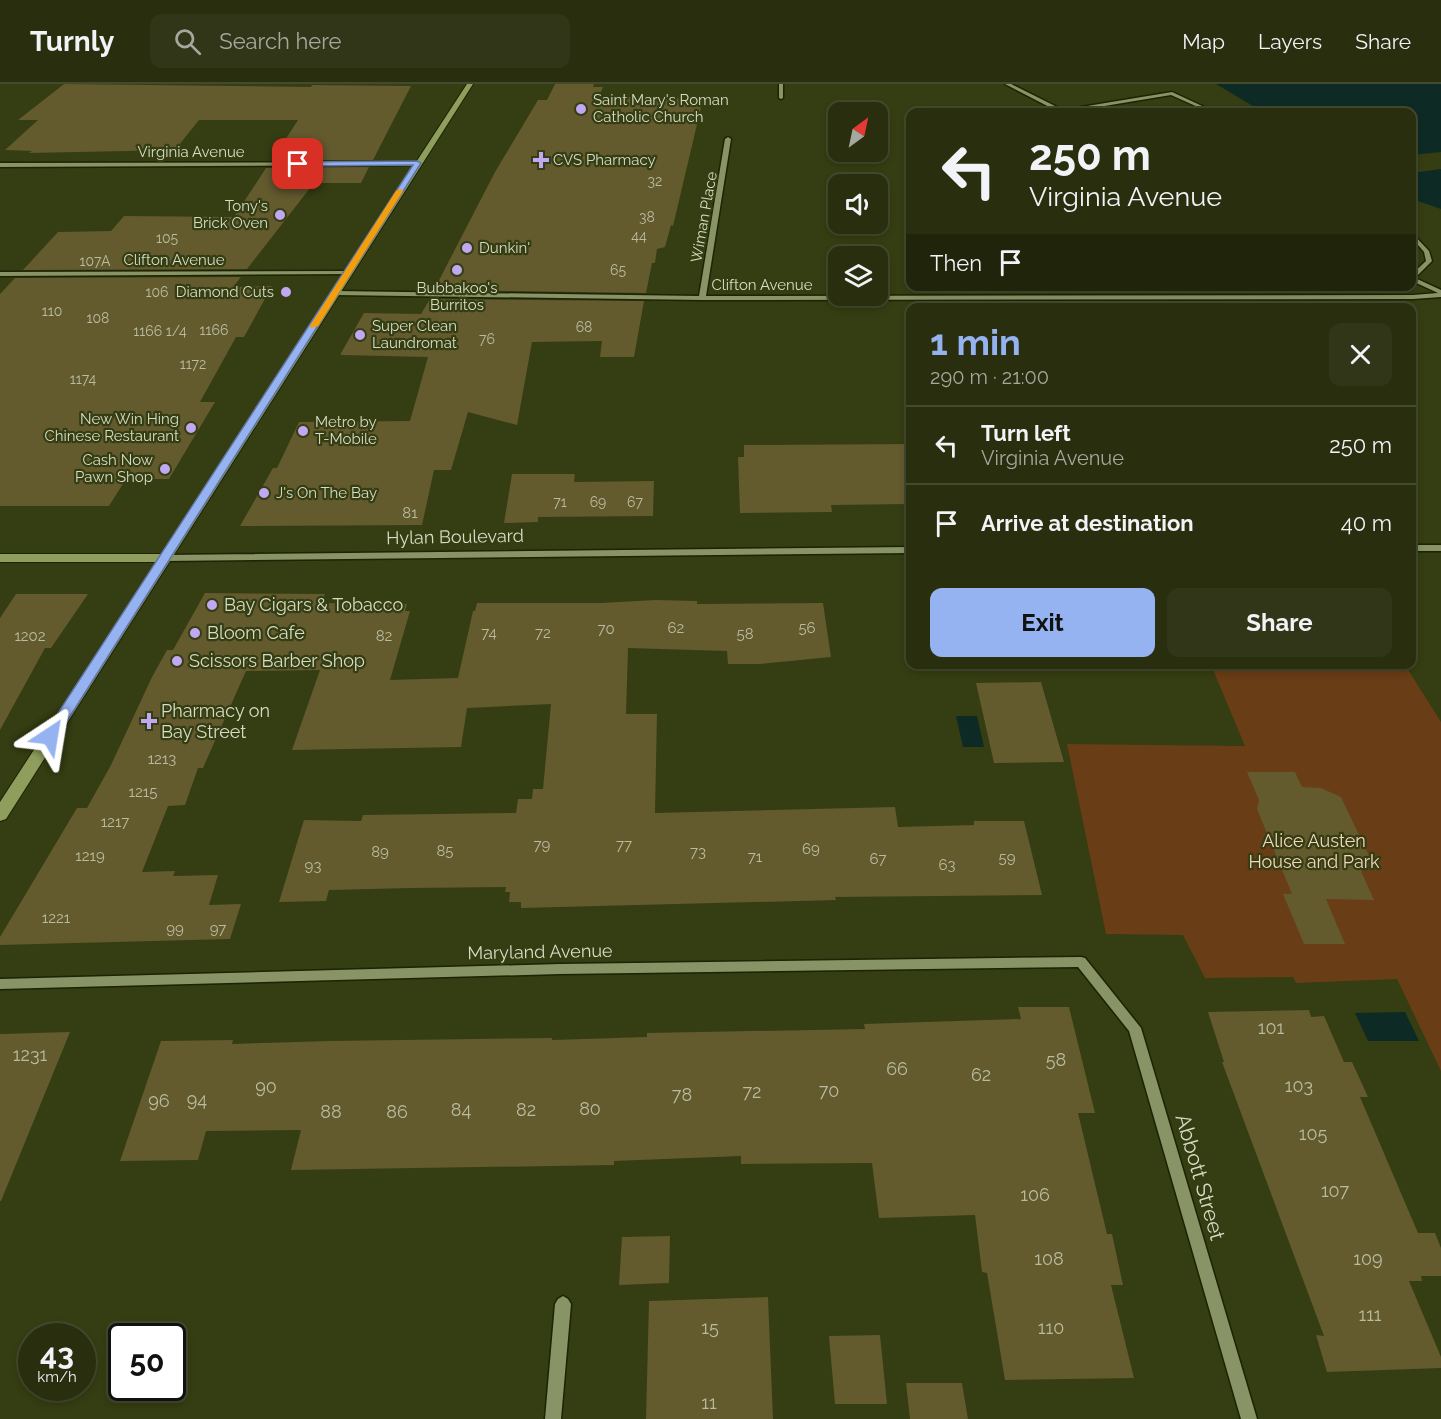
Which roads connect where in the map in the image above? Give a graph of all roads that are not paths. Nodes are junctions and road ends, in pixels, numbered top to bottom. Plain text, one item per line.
1 (470, 84) edge
2 (781, 84) edge
3 (1007, 84) edge
4 (781, 98) dead end
5 (1054, 108) edge
6 (1085, 108) edge
7 (1204, 108) edge
8 (728, 139) dead end
9 (417, 163) junction
10 (0, 165) edge
11 (1416, 240) edge
12 (348, 272) junction
13 (0, 274) edge
14 (1416, 274) edge
15 (1416, 280) edge
16 (1235, 291) edge
17 (336, 292) junction
18 (1441, 293) edge
19 (971, 297) junction
20 (1239, 297) junction
21 (702, 298) junction
22 (973, 303) edge
23 (1416, 548) edge
24 (1441, 548) edge
25 (906, 550) edge
26 (0, 558) edge
27 (165, 558) junction
28 (0, 815) edge
29 (1081, 963) joint
30 (0, 984) edge
31 (564, 1304) dead end
32 (553, 1419) edge
33 (1249, 1419) edge

1 - 9 main road
2 - 4 street
3 - 5 street
6 - 7 street
8 - 21 street, Wiman Place
9 - 10 street, Virginia Avenue
9 - 12 main road
11 - 14 street
12 - 13 street, Clifton Avenue
12 - 17 main road
15 - 18 street
16 - 20 street
17 - 21 street, Clifton Avenue
17 - 27 main road
18 - 20 street, Clifton Avenue
19 - 20 street, Clifton Avenue
19 - 21 street, Clifton Avenue
19 - 22 street
23 - 24 street
25 - 27 street, Hylan Boulevard
26 - 27 main road, Hylan Boulevard
27 - 28 main road
29 - 30 street, Maryland Avenue
29 - 33 street, Abbott Street
31 - 32 street

